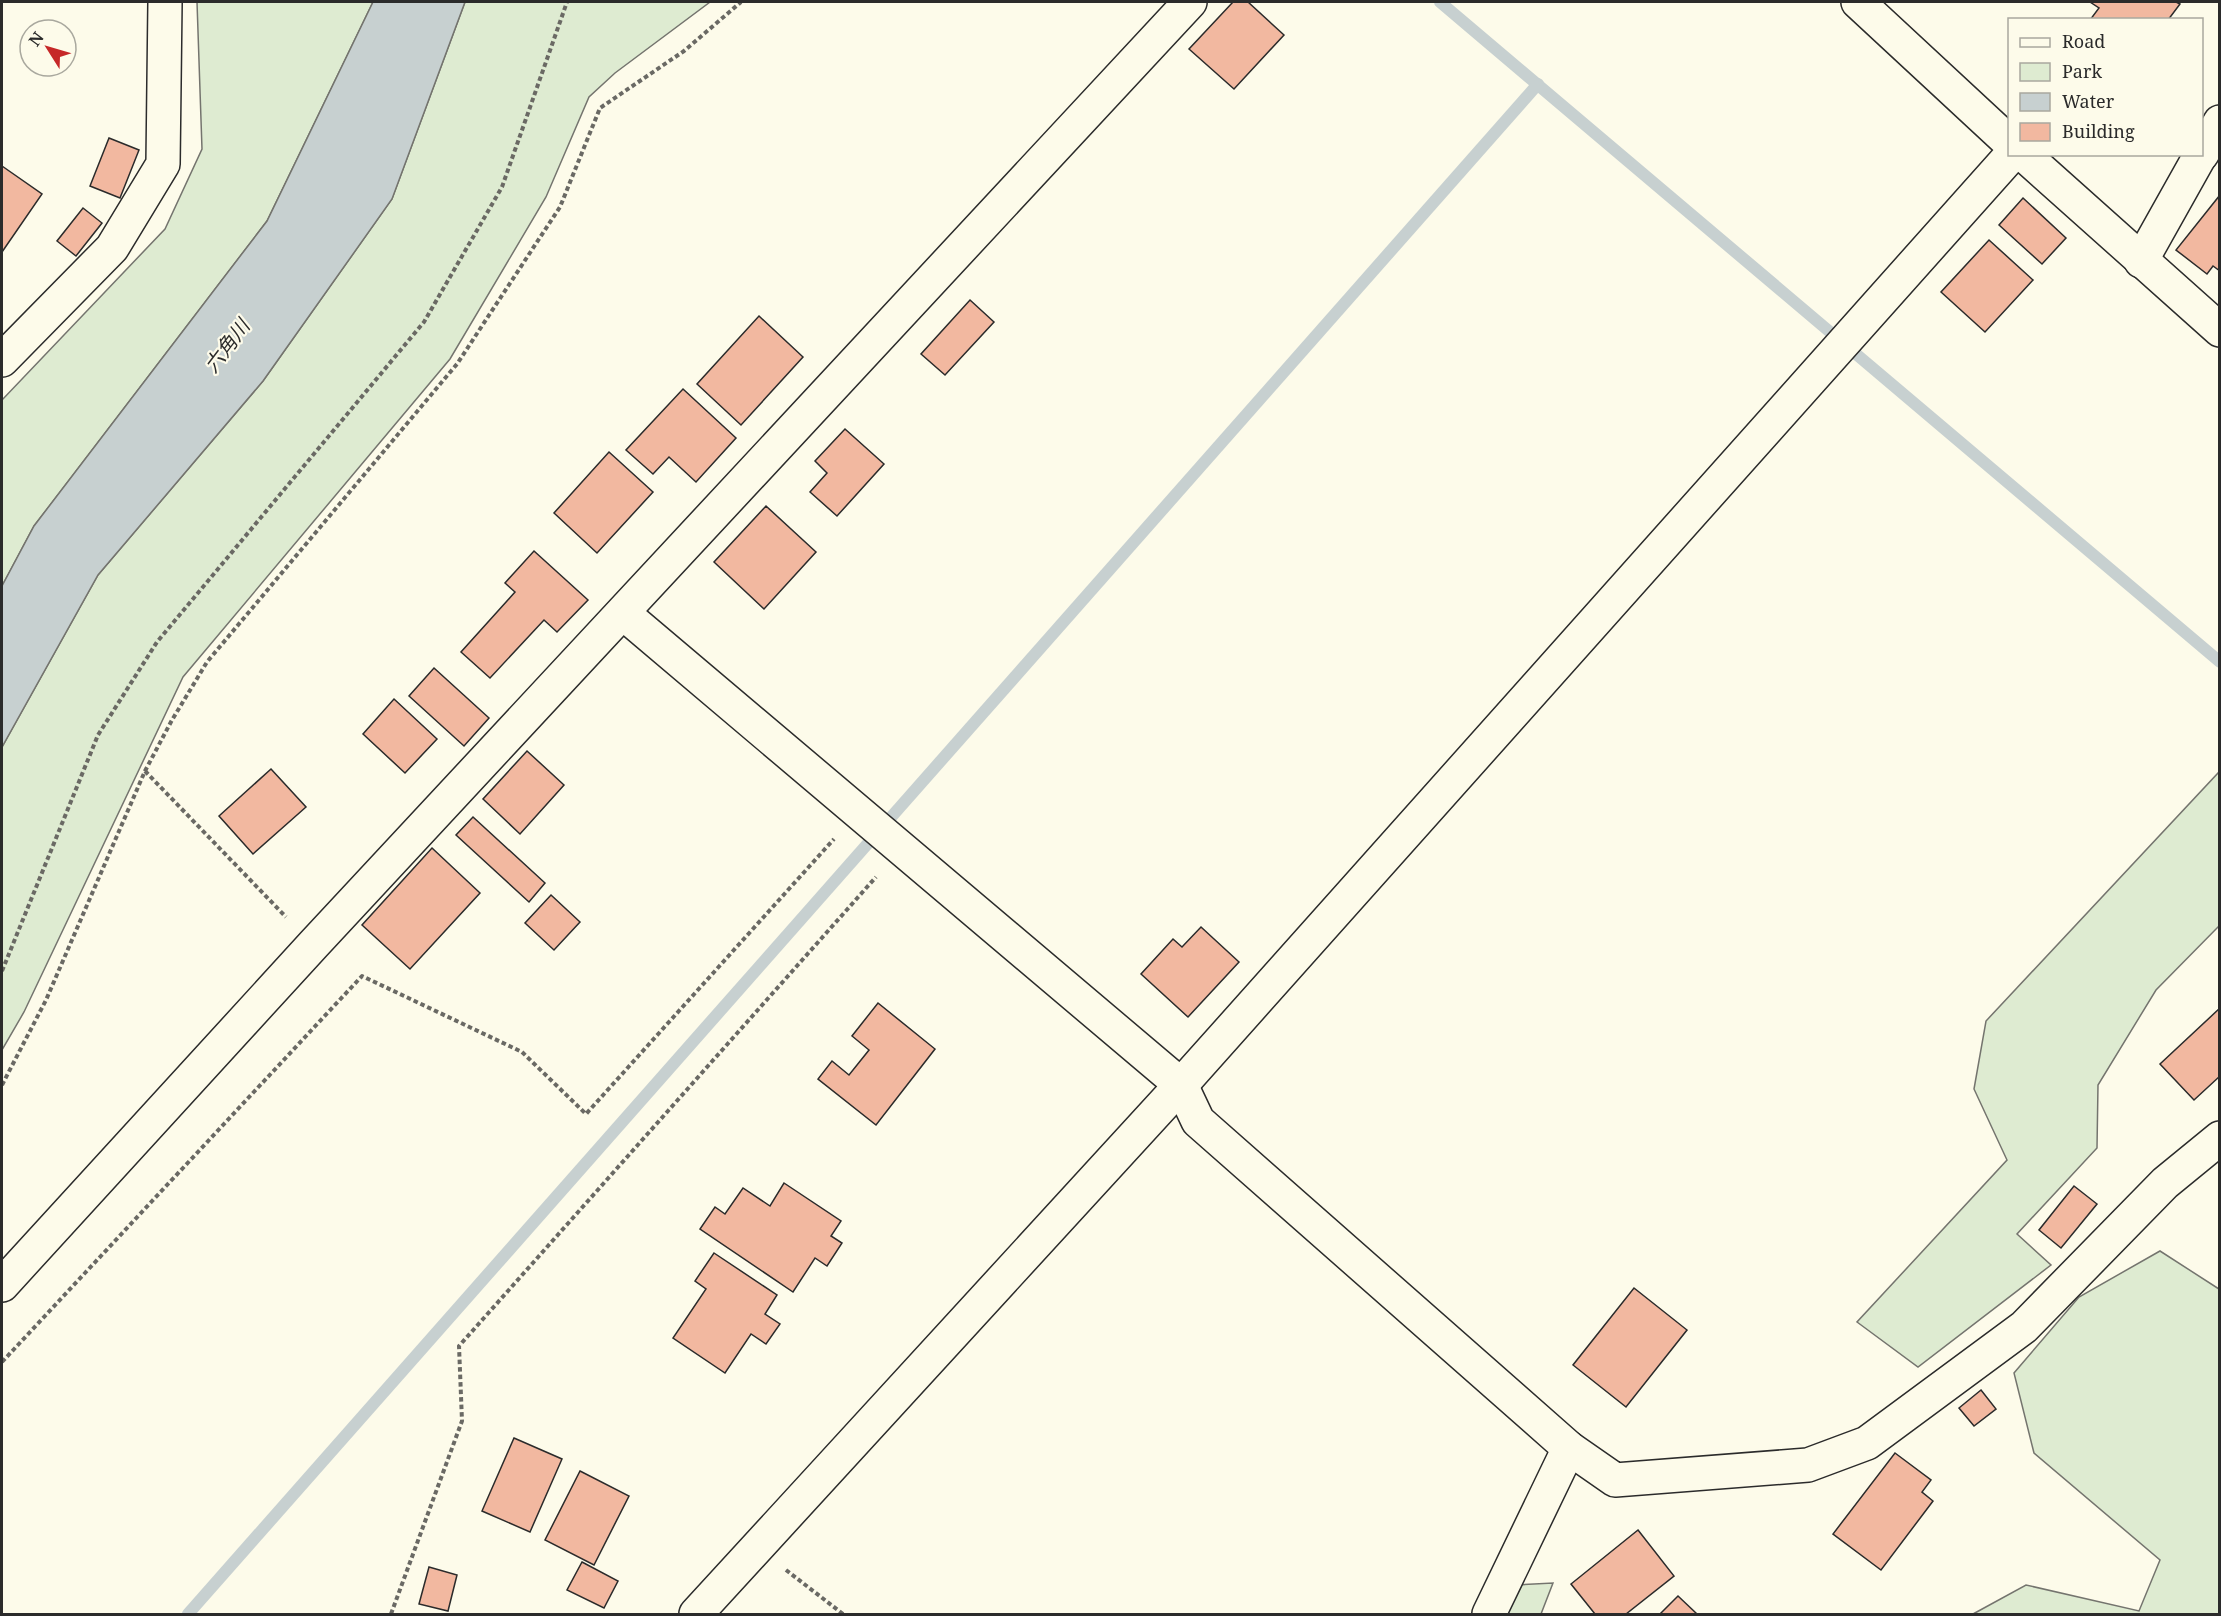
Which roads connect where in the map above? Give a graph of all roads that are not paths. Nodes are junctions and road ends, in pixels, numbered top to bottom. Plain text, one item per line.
1 (165, 2) edge
2 (1190, 2) edge
3 (1858, 2) edge
4 (2220, 123) edge
5 (2008, 140) edge
6 (2203, 151) edge
7 (2010, 156) edge
8 (2024, 156) edge
9 (2200, 156) edge
10 (2141, 261) junction
11 (2220, 330) edge
12 (2, 360) edge
13 (623, 613) junction
14 (1181, 1085) junction
15 (2220, 1138) edge
16 (2, 1285) edge
17 (1569, 1448) junction
18 (696, 1614) edge
19 (1489, 1614) edge

1 - 12 street
2 - 13 street
3 - 5 street
4 - 6 street
7 - 14 street
8 - 10 street
9 - 10 street
10 - 11 street
13 - 14 street
13 - 16 street
14 - 17 street
14 - 18 street
15 - 17 street
17 - 19 street

